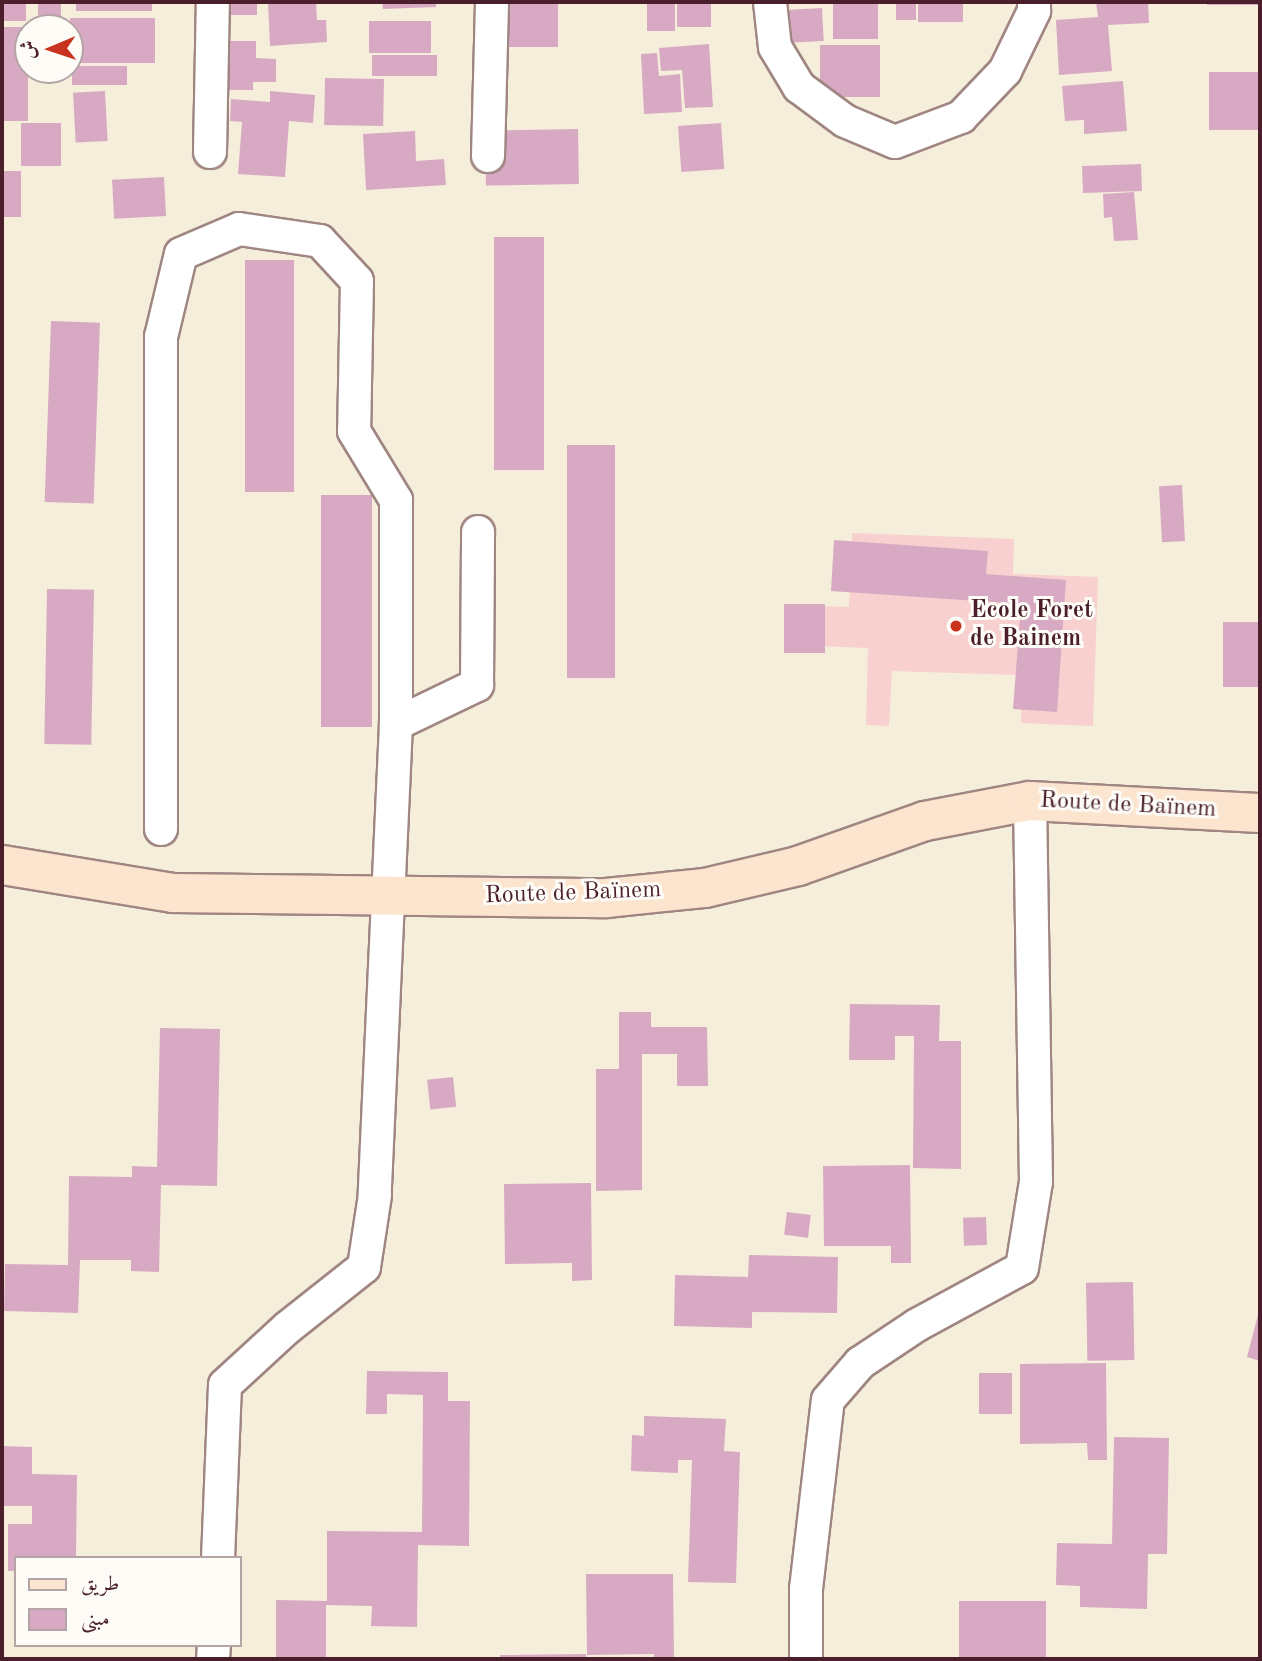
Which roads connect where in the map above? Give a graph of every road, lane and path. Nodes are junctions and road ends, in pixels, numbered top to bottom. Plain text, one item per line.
1 (213, 2) edge
2 (492, 2) edge
3 (770, 2) edge
4 (1034, 2) edge
5 (210, 152) dead end
6 (488, 156) dead end
7 (478, 531) dead end
8 (396, 724) junction
9 (1030, 802) junction
10 (1260, 813) edge
11 (161, 829) dead end
12 (2, 864) edge
13 (388, 895) junction
14 (218, 1556) edge
15 (806, 1659) edge

1 - 5 street
2 - 6 street
3 - 4 street
7 - 8 street
8 - 11 street
8 - 13 street
9 - 10 street, Route de Baïnem
9 - 13 street, Route de Baïnem
9 - 15 street
12 - 13 street, Route de Baïnem
13 - 14 street

